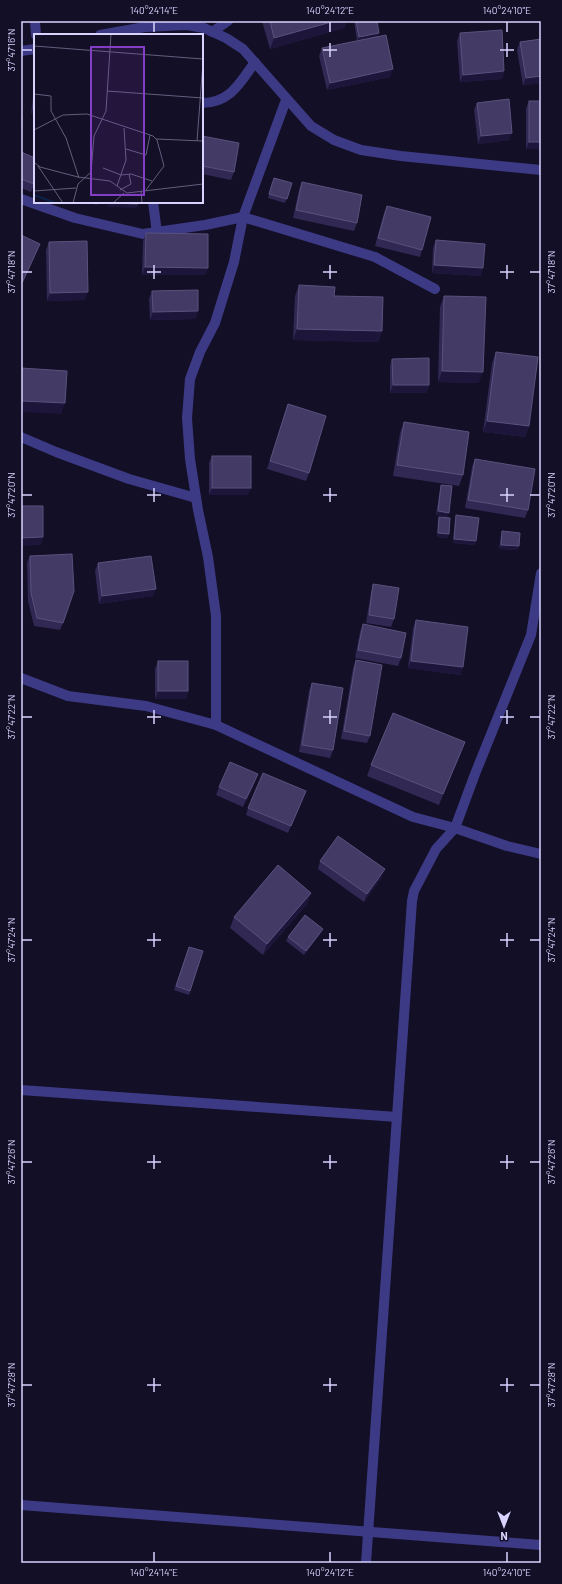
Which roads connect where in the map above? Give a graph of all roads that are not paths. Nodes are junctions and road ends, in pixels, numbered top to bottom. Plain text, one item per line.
1 (35, 21) edge
2 (228, 21) edge
3 (212, 32) junction
4 (36, 34) edge
5 (106, 34) edge
6 (34, 49) edge
7 (21, 51) edge
8 (255, 62) junction
9 (286, 100) junction
10 (203, 103) edge
11 (541, 170) edge
12 (21, 200) edge
13 (153, 203) edge
14 (243, 217) junction
15 (157, 233) junction
16 (435, 290) dead end
17 (21, 437) edge
18 (196, 498) junction
19 (541, 573) edge
20 (21, 678) edge
21 (216, 725) junction
22 (455, 828) junction
23 (541, 854) edge
24 (21, 1090) edge
25 (397, 1117) junction
26 (21, 1505) edge
27 (368, 1532) junction
28 (541, 1545) edge
29 (366, 1563) edge

1 - 4 street
2 - 3 street
3 - 5 street
3 - 8 street
6 - 7 street
8 - 9 street
8 - 10 street
9 - 11 street
9 - 14 street
12 - 15 street
13 - 15 street
14 - 15 street
14 - 16 street
14 - 18 street
17 - 18 street
18 - 21 street
19 - 22 street
20 - 21 street
21 - 22 street
22 - 23 street
22 - 25 street
24 - 25 street
25 - 27 street
26 - 27 street
27 - 28 street
27 - 29 street

